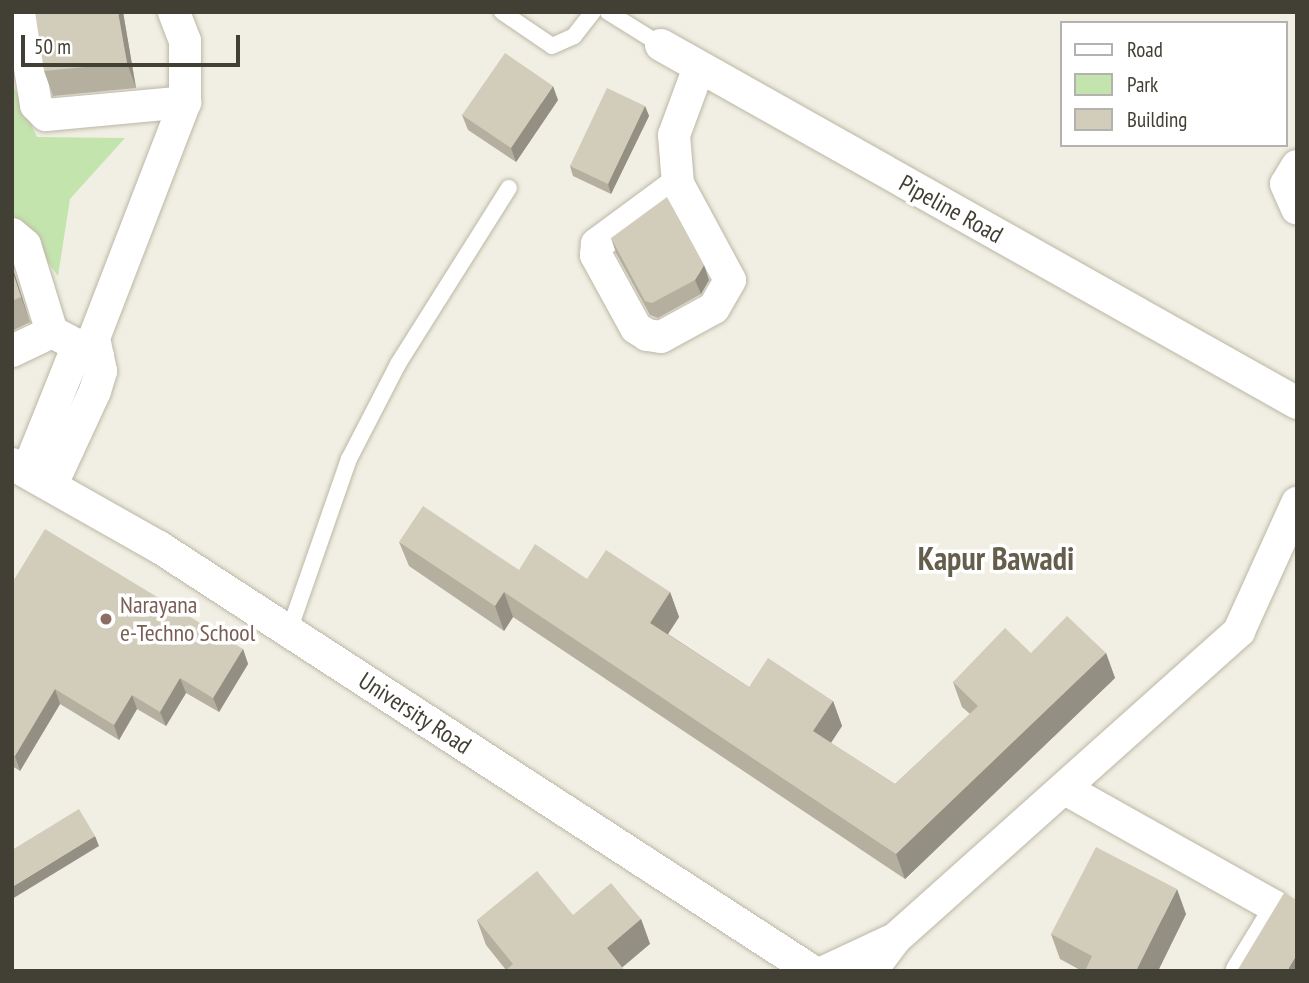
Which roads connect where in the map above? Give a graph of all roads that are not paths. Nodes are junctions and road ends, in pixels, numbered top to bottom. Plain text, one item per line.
1 (174, 12) edge
2 (502, 12) edge
3 (593, 12) edge
4 (608, 12) edge
5 (12, 15) edge
6 (662, 45) joint
7 (698, 67) junction
8 (185, 102) junction
9 (1297, 166) edge
10 (678, 184) junction
11 (509, 188) dead end
12 (1297, 209) edge
13 (12, 234) edge
14 (52, 332) junction
15 (92, 347) junction
16 (12, 351) edge
17 (1297, 402) edge
18 (31, 472) edge
19 (1297, 503) edge
20 (289, 631) junction
21 (1067, 790) junction
22 (895, 939) junction
23 (812, 971) edge
24 (825, 971) edge
25 (871, 971) edge
26 (1242, 971) edge

1 - 8 street
2 - 3 lane
4 - 6 lane, Pipeline Road
5 - 8 street
6 - 7 street, Pipeline Road
7 - 10 street
7 - 17 street, Pipeline Road
8 - 15 street
9 - 12 street
10 - 10 street
11 - 20 lane
13 - 14 street
14 - 15 street
14 - 16 street
15 - 18 street
18 - 20 street, University Road
19 - 21 street
20 - 23 street, University Road
21 - 22 street
21 - 26 street
22 - 24 street
22 - 25 street

